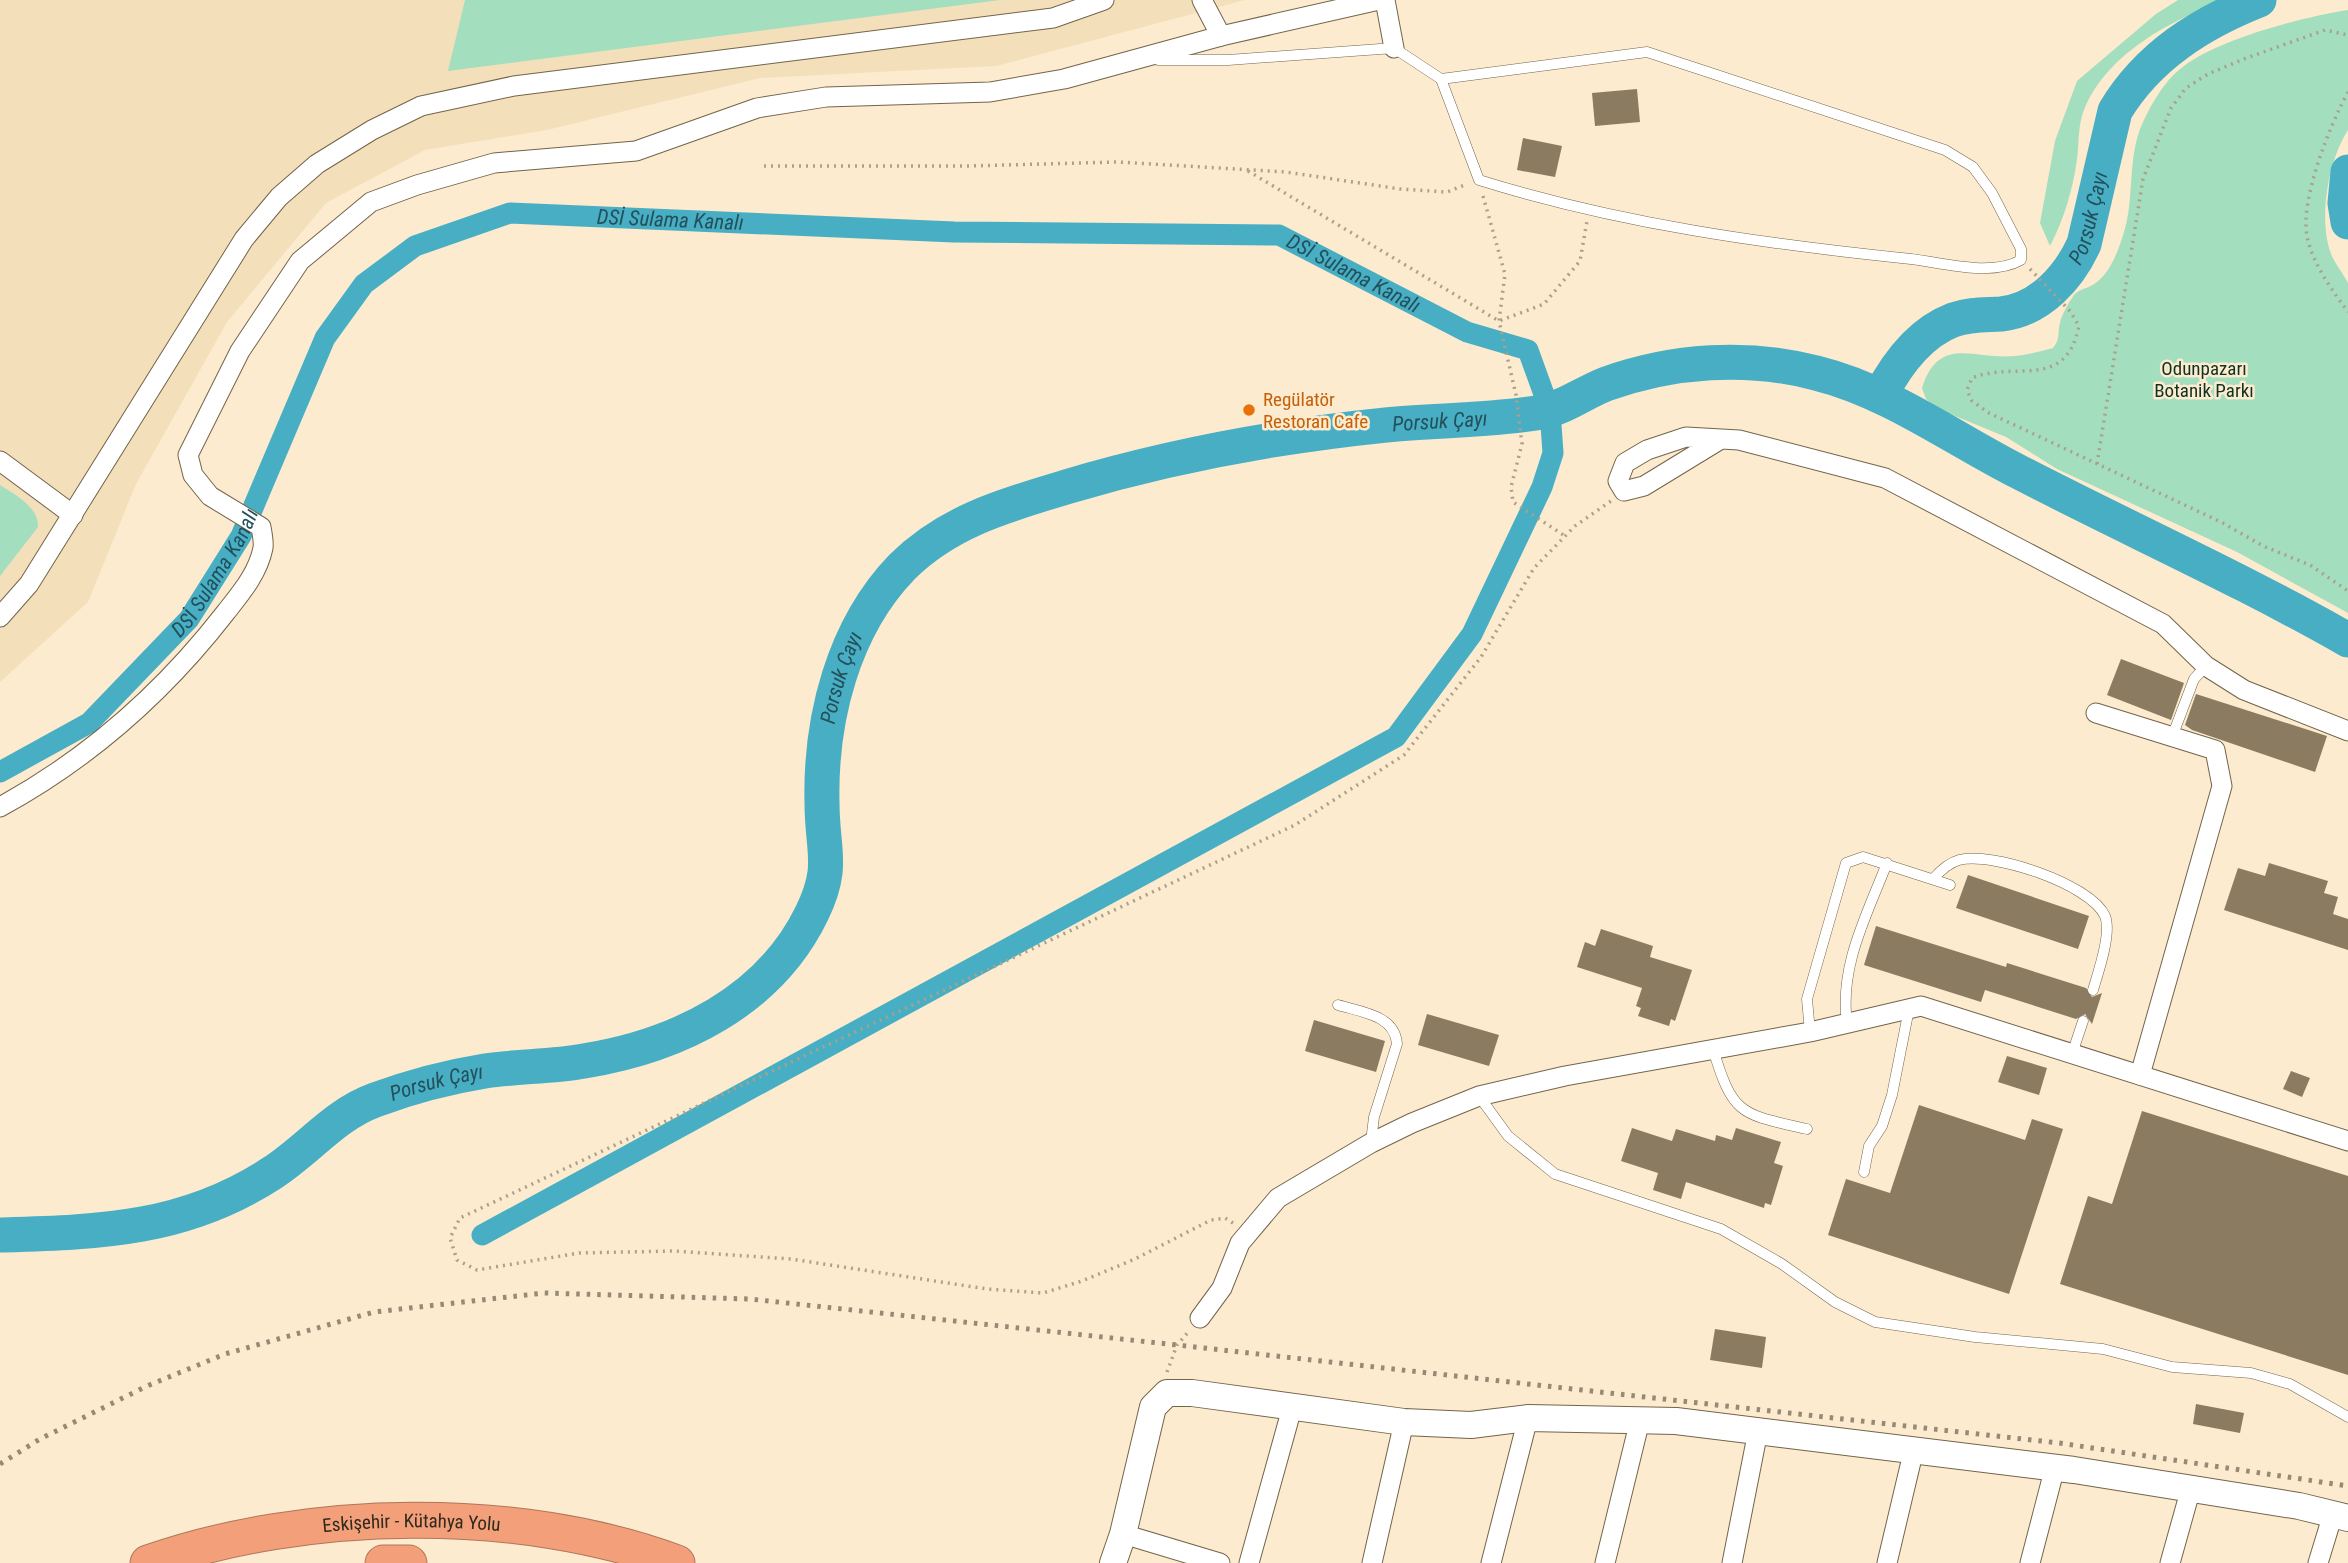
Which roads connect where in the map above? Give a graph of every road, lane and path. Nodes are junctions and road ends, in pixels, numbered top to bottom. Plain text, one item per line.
1 (1104, 0) edge
2 (1202, 0) edge
3 (1379, 0) edge
4 (1385, 0) edge
5 (2348, 35) edge
6 (1221, 36) junction
7 (1394, 48) junction
8 (1136, 60) junction
9 (1441, 79) junction
10 (2348, 92) edge
11 (764, 166) dead end
12 (1246, 169) junction
13 (1479, 180) junction
14 (1589, 211) junction
15 (2036, 274) dead end
16 (2348, 312) edge
17 (1499, 321) junction
18 (1721, 439) junction
19 (0, 461) edge
20 (2097, 465) junction
21 (1624, 491) junction
22 (73, 515) junction
23 (1565, 536) junction
24 (2348, 591) edge
25 (0, 617) edge
26 (2206, 666) junction
27 (2096, 713) dead end
28 (2348, 731) edge
29 (2172, 737) junction
30 (0, 807) edge
31 (1888, 863) junction
32 (1933, 879) junction
33 (1950, 885) dead end
34 (2093, 990) dead end
35 (1338, 1005) dead end
36 (1909, 1009) junction
37 (2083, 1021) dead end
38 (1847, 1023) junction
39 (1810, 1032) junction
40 (1713, 1049) junction
41 (2072, 1054) junction
42 (2140, 1075) junction
43 (1479, 1096) junction
44 (1807, 1129) dead end
45 (2348, 1141) edge
46 (1371, 1143) junction
47 (1864, 1172) dead end
48 (1249, 1234) junction
49 (1200, 1318) joint
50 (1153, 1407) junction
51 (1292, 1408) junction
52 (2348, 1417) edge
53 (1528, 1418) junction
54 (1640, 1420) junction
55 (1404, 1423) junction
56 (1758, 1431) junction
57 (1914, 1449) junction
58 (2055, 1468) junction
59 (2191, 1489) junction
60 (2341, 1516) edge
61 (1123, 1534) junction
62 (148, 1563) edge
63 (383, 1563) edge
64 (409, 1563) edge
65 (677, 1563) edge
66 (1113, 1563) edge
67 (1220, 1563) edge
68 (1249, 1563) edge
69 (1372, 1563) edge
70 (1492, 1563) edge
71 (1605, 1563) edge
72 (1732, 1563) edge
73 (1887, 1563) edge
74 (2030, 1563) edge
75 (2170, 1563) edge
76 (2318, 1563) edge

1 - 22 street
2 - 6 street
3 - 6 street
4 - 7 street
5 - 20 path
6 - 8 street
7 - 8 lane
7 - 9 lane
8 - 30 street
9 - 13 lane
9 - 14 lane
10 - 16 path
11 - 12 path
12 - 13 path
12 - 17 path
13 - 14 lane
13 - 17 path
14 - 17 path
15 - 20 path
17 - 23 path
18 - 21 street
18 - 21 street
18 - 26 street
19 - 22 street
20 - 24 path
21 - 23 path
22 - 25 street
23 - 48 path
26 - 28 street
26 - 29 lane
27 - 29 street
29 - 42 street
31 - 32 lane
31 - 38 lane
31 - 39 lane
32 - 33 lane
32 - 34 lane
35 - 46 lane
36 - 38 street
36 - 41 street
36 - 47 lane
37 - 41 lane
38 - 39 street
39 - 40 street
40 - 43 street
40 - 44 lane
41 - 42 street
42 - 45 street
43 - 46 street
43 - 52 lane
46 - 48 street
48 - 49 street
49 - 50 path
50 - 51 street
50 - 61 street
51 - 55 street
51 - 68 street
53 - 54 street
53 - 55 street
53 - 70 street
54 - 56 street
54 - 71 street
55 - 69 street
56 - 57 street
56 - 72 street
57 - 58 street
57 - 73 street
58 - 59 street
58 - 74 street
59 - 60 street
59 - 75 street
60 - 76 street
61 - 66 street
61 - 67 street
62 - 65 highway, Eskişehir - Kütahya Yolu
63 - 64 highway, Eskişehir - Kütahya Yolu

